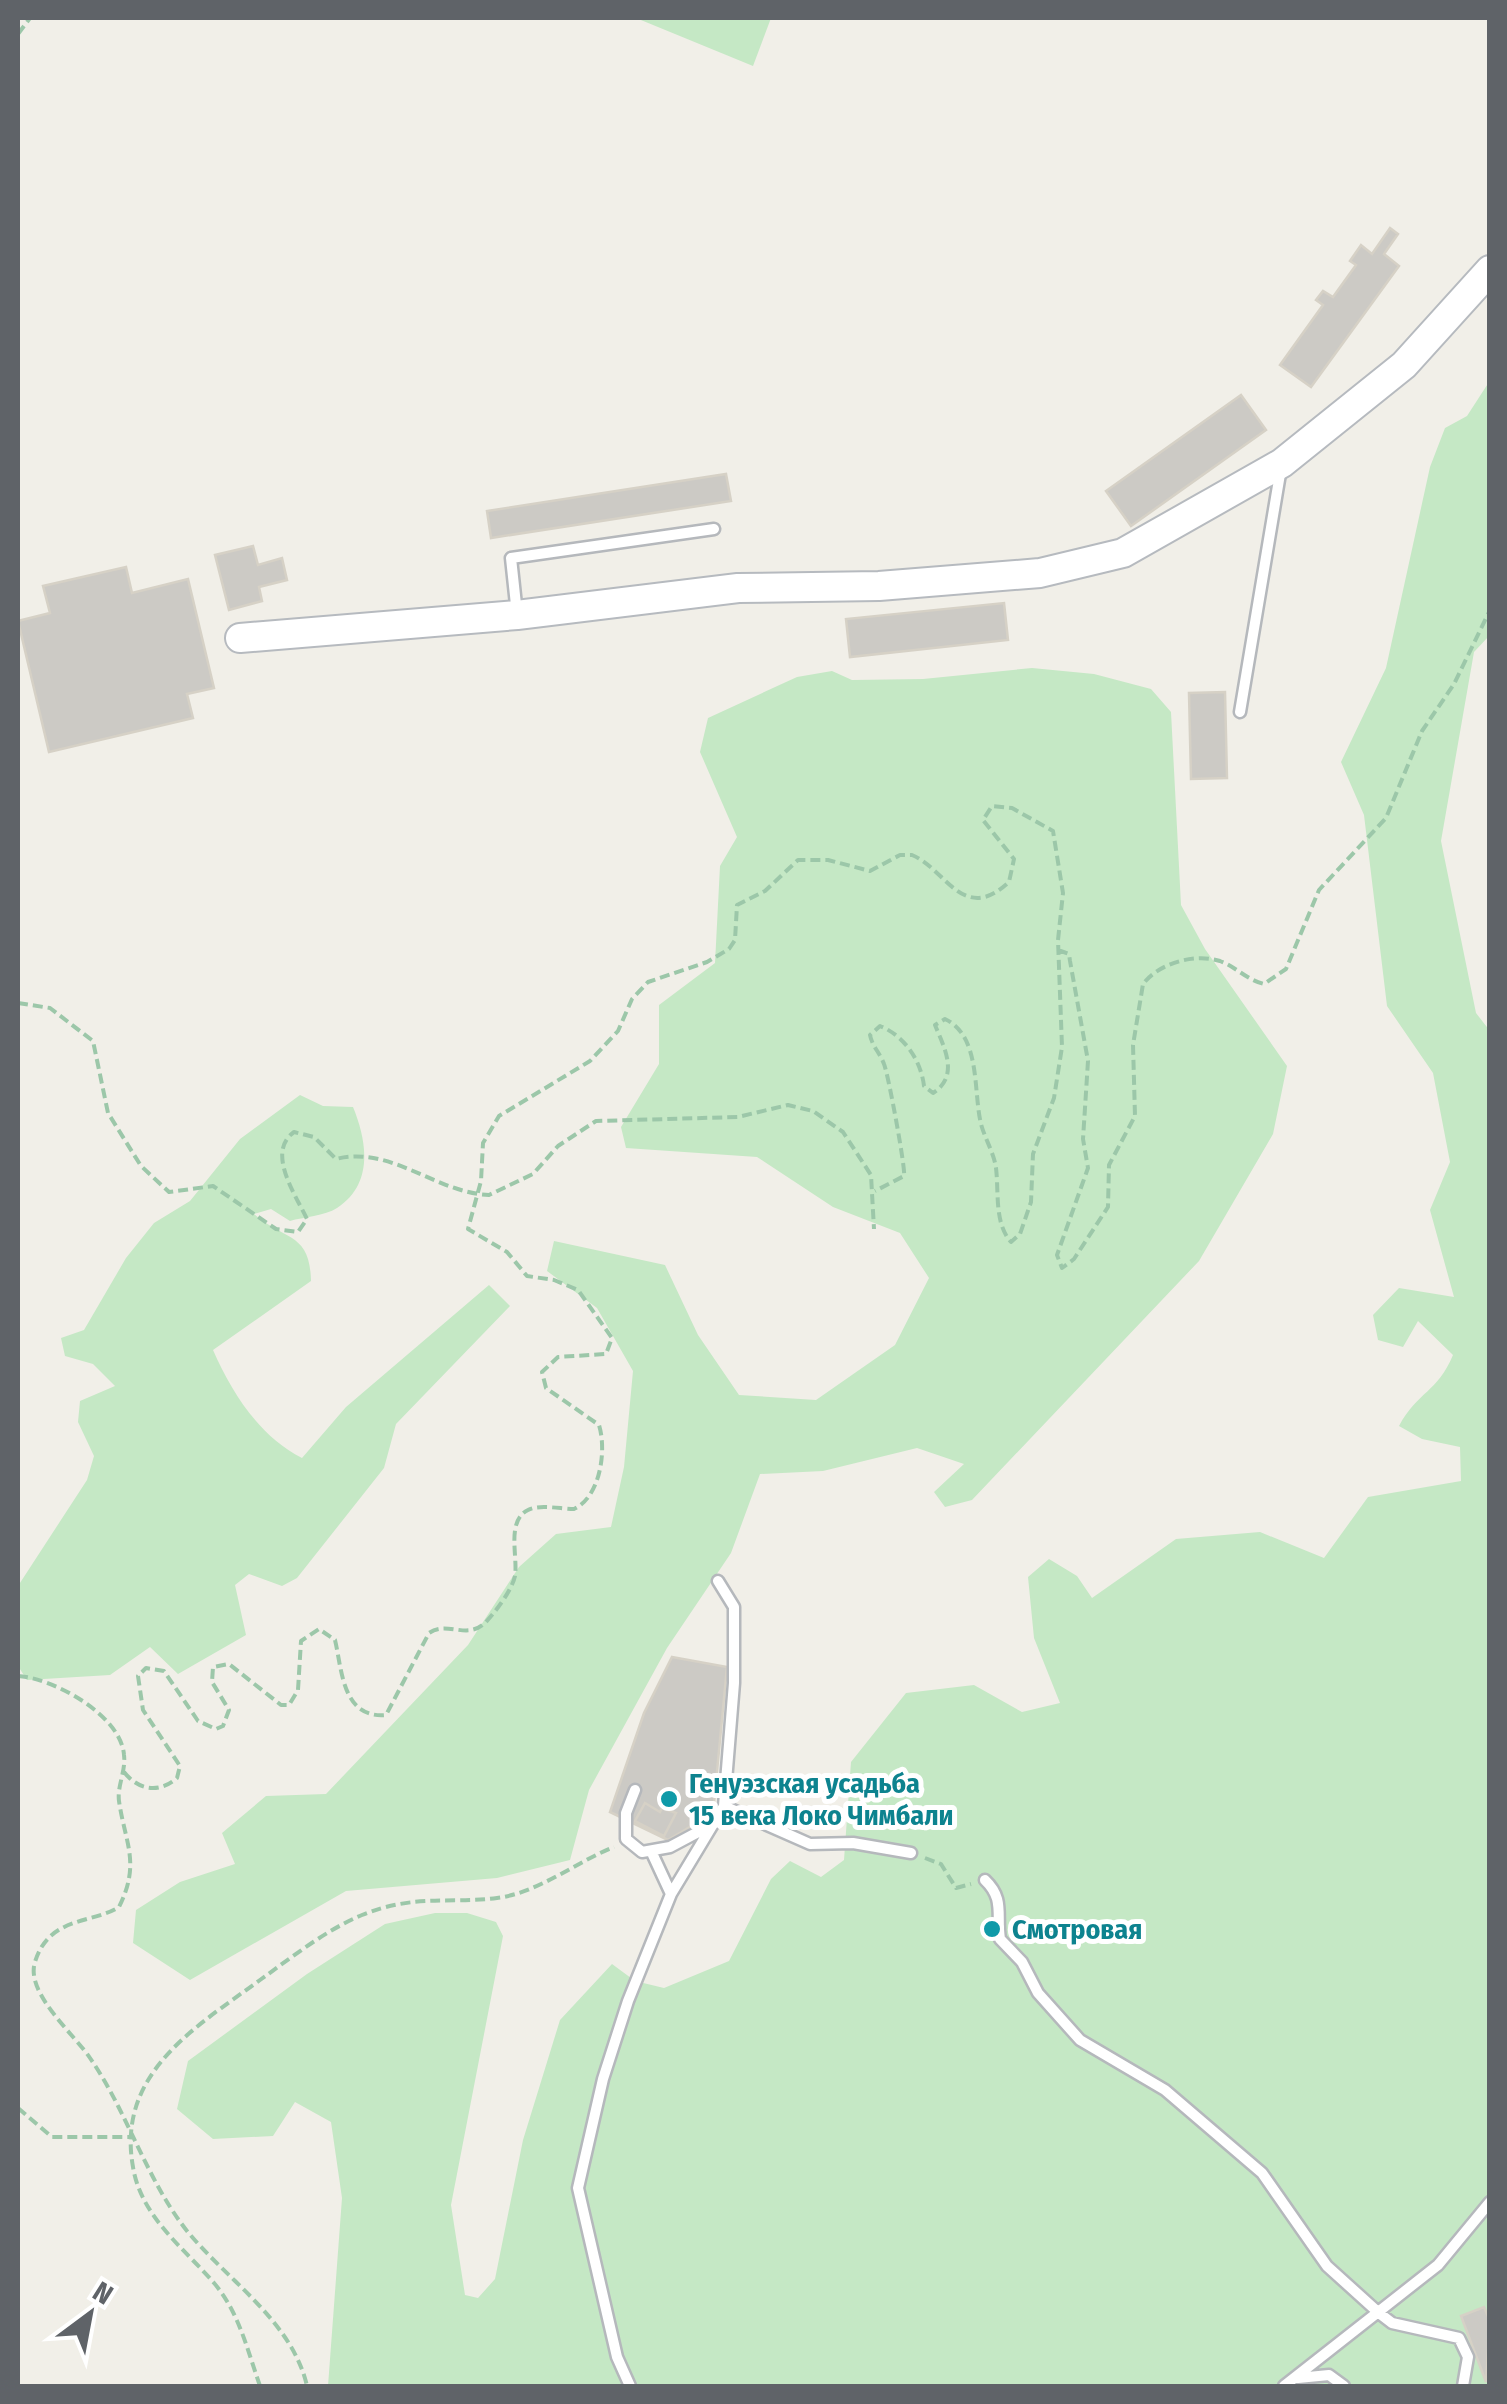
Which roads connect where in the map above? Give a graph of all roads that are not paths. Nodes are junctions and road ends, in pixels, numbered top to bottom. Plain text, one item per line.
1 (1490, 270) edge
2 (1282, 462) junction
3 (714, 529) dead end
4 (517, 615) junction
5 (240, 638) dead end
6 (1240, 712) dead end
7 (718, 1581) dead end
8 (636, 1790) dead end
9 (724, 1806) junction
10 (715, 1822) junction
11 (652, 1853) junction
12 (912, 1853) road end
13 (985, 1880) road end
14 (671, 1894) junction
15 (1490, 2202) edge
16 (1379, 2313) junction
17 (1288, 2383) edge
18 (630, 2386) edge
19 (1344, 2386) edge
20 (1463, 2386) edge

1 - 2 street
2 - 4 street
2 - 6 lane
3 - 4 lane
4 - 5 street
7 - 9 lane
8 - 11 lane
9 - 10 lane
9 - 12 lane
10 - 11 lane
10 - 14 lane
11 - 14 lane
13 - 16 lane
14 - 18 lane
15 - 16 lane
16 - 17 lane
16 - 20 lane
17 - 19 lane

